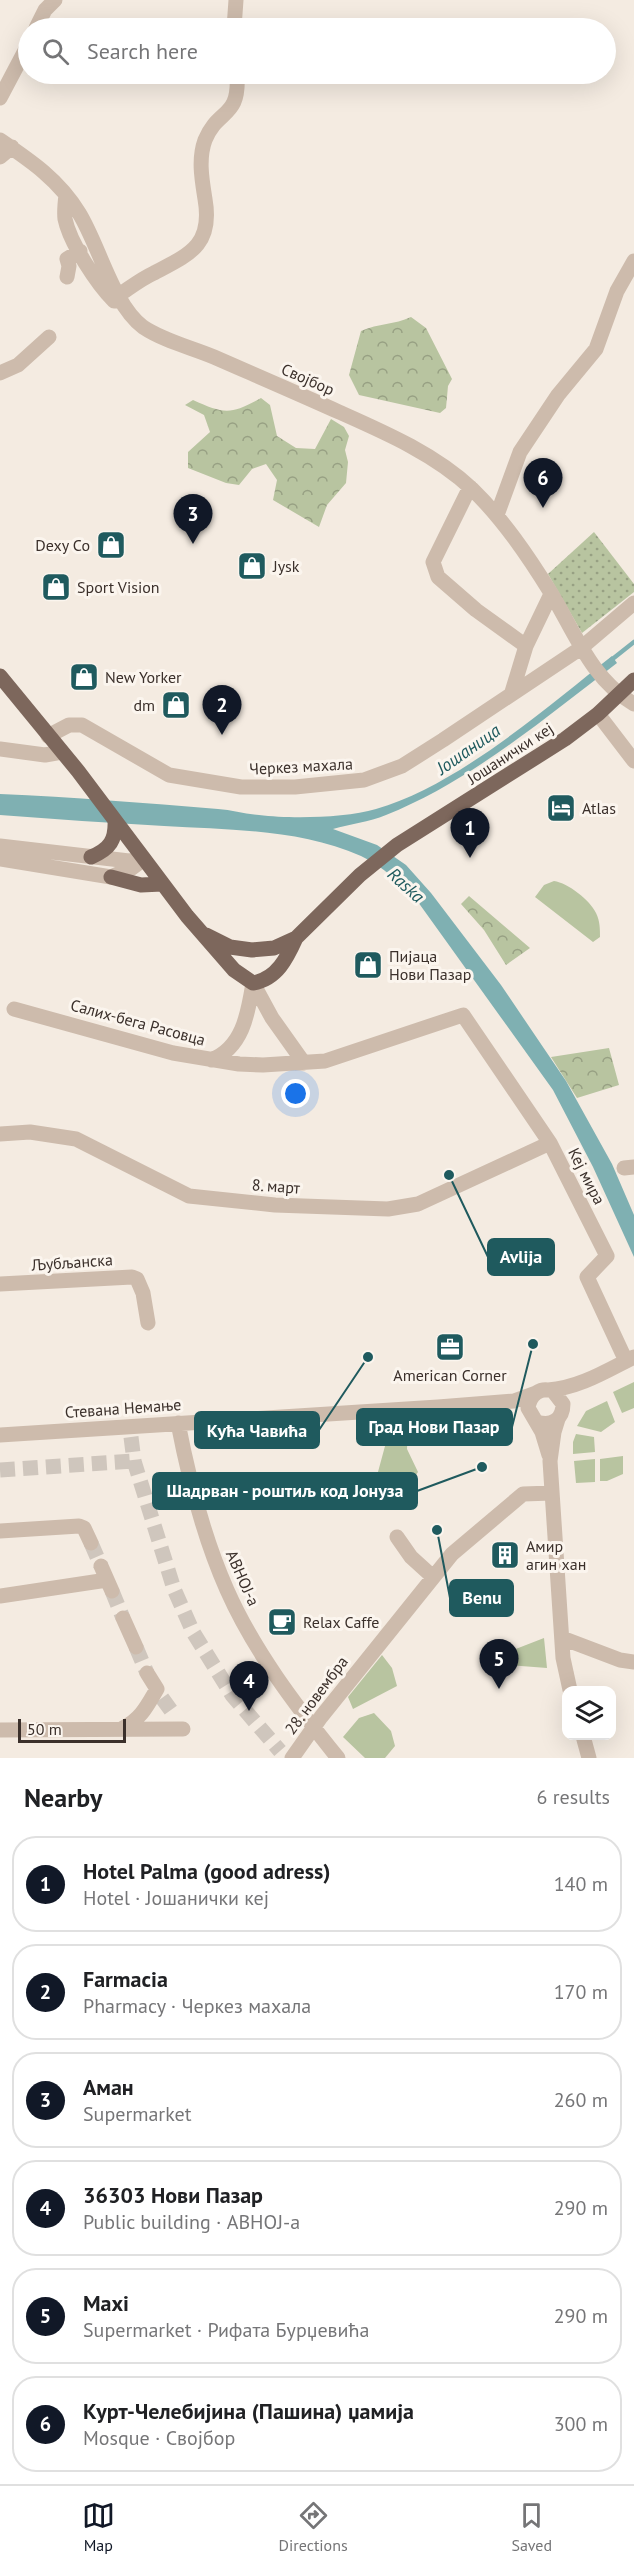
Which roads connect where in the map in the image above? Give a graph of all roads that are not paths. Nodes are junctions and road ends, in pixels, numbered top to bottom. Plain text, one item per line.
1 (55, 0) edge
2 (236, 0) edge
3 (41, 18) edge
4 (235, 18) edge
5 (18, 64) edge
6 (237, 84) edge
7 (0, 99) edge
8 (4, 148) edge
9 (66, 195) junction
10 (80, 250) junction
11 (634, 261) edge
12 (67, 277) dead end
13 (119, 295) junction
14 (129, 312) junction
15 (49, 337) dead end
16 (0, 374) edge
17 (470, 487) junction
18 (497, 515) junction
19 (551, 594) junction
20 (634, 603) edge
21 (526, 646) junction
22 (581, 648) junction
23 (0, 676) edge
24 (634, 680) edge
25 (612, 689) junction
26 (512, 692) junction
27 (634, 704) edge
28 (598, 714) junction
29 (48, 736) junction
30 (0, 749) edge
31 (62, 752) junction
32 (634, 760) edge
33 (115, 820) junction
34 (0, 846) edge
35 (92, 857) junction
36 (0, 859) edge
37 (144, 859) junction
38 (111, 877) junction
39 (162, 884) junction
40 (206, 935) junction
41 (296, 938) junction
42 (253, 983) junction
43 (14, 1009) dead end
44 (463, 1015) joint
45 (211, 1060) junction
46 (304, 1063) junction
47 (0, 1134) edge
48 (550, 1143) junction
49 (0, 1284) edge
50 (148, 1323) dead end
51 (630, 1359) edge
52 (594, 1378) junction
53 (542, 1391) junction
54 (500, 1402) junction
55 (560, 1414) junction
56 (533, 1418) junction
57 (178, 1423) junction
58 (0, 1435) edge
59 (550, 1461) junction
60 (552, 1493) junction
61 (0, 1531) edge
62 (397, 1537) dead end
63 (91, 1543) tunnel mouth
64 (432, 1577) junction
65 (106, 1579) dead end
66 (0, 1596) edge
67 (123, 1618) tunnel mouth
68 (562, 1638) junction
69 (136, 1647) tunnel mouth
70 (627, 1661) edge
71 (634, 1670) edge
72 (147, 1673) tunnel mouth
73 (569, 1686) edge
74 (175, 1716) dead end
75 (314, 1728) junction
76 (120, 1729) junction
77 (0, 1730) edge
78 (584, 1740) edge
79 (291, 1756) edge
80 (338, 1758) edge
81 (589, 1758) edge

1 - 3 street
2 - 4 street
5 - 7 street
6 - 13 street
8 - 9 street, Својбор
9 - 10 street, Својбор
9 - 13 street, Својбор
10 - 12 street
10 - 14 street, Својбор
11 - 18 street
13 - 14 street, Својбор
14 - 17 street, Својбор
15 - 16 street
17 - 18 street, Својбор
17 - 21 street
18 - 19 street, Својбор
19 - 21 street
19 - 22 street, Својбор
20 - 22 street, Черкез махала
21 - 26 street
22 - 25 street, Својбор
22 - 26 street, Черкез махала
23 - 29 main road
24 - 25 main road, Јошанички кеј
25 - 27 street
25 - 28 main road, Јошанички кеј
26 - 29 street, Черкез махала
28 - 32 street
28 - 41 main road, Јошанички кеј
29 - 31 main road
30 - 31 street
31 - 33 main road
33 - 35 main road
33 - 37 main road
34 - 35 street
35 - 37 street
36 - 38 street
37 - 38 street
37 - 39 main road
38 - 39 main road
39 - 40 main road
40 - 41 main road
40 - 42 main road
41 - 42 main road
42 - 45 street
42 - 46 street
43 - 45 street, Салих-бега Расовца
44 - 46 street, Салих-бега Расовца
44 - 48 street, Кеј мира
45 - 46 street, Салих-бега Расовца
47 - 48 street, 8. март
48 - 51 street, Кеј мира
49 - 50 street, Љубљанска
51 - 52 street
52 - 53 street
52 - 55 street
53 - 54 street, Стевана Немање
53 - 55 street
53 - 56 street
54 - 56 street
54 - 57 street, Стевана Немање
55 - 56 street
55 - 59 street
56 - 59 street
57 - 58 street, Стевана Немање
57 - 75 street, АВНОЈ-а
59 - 60 street
60 - 64 street, 28. новембра
60 - 68 street
61 - 63 street
62 - 64 street
64 - 75 street, 28. новембра
65 - 66 street
67 - 69 street
68 - 70 street
68 - 73 street
70 - 71 street
72 - 76 street
74 - 76 street
75 - 79 street, 28. новембра
75 - 80 street, АВНОЈ-а
76 - 77 street
78 - 81 street

